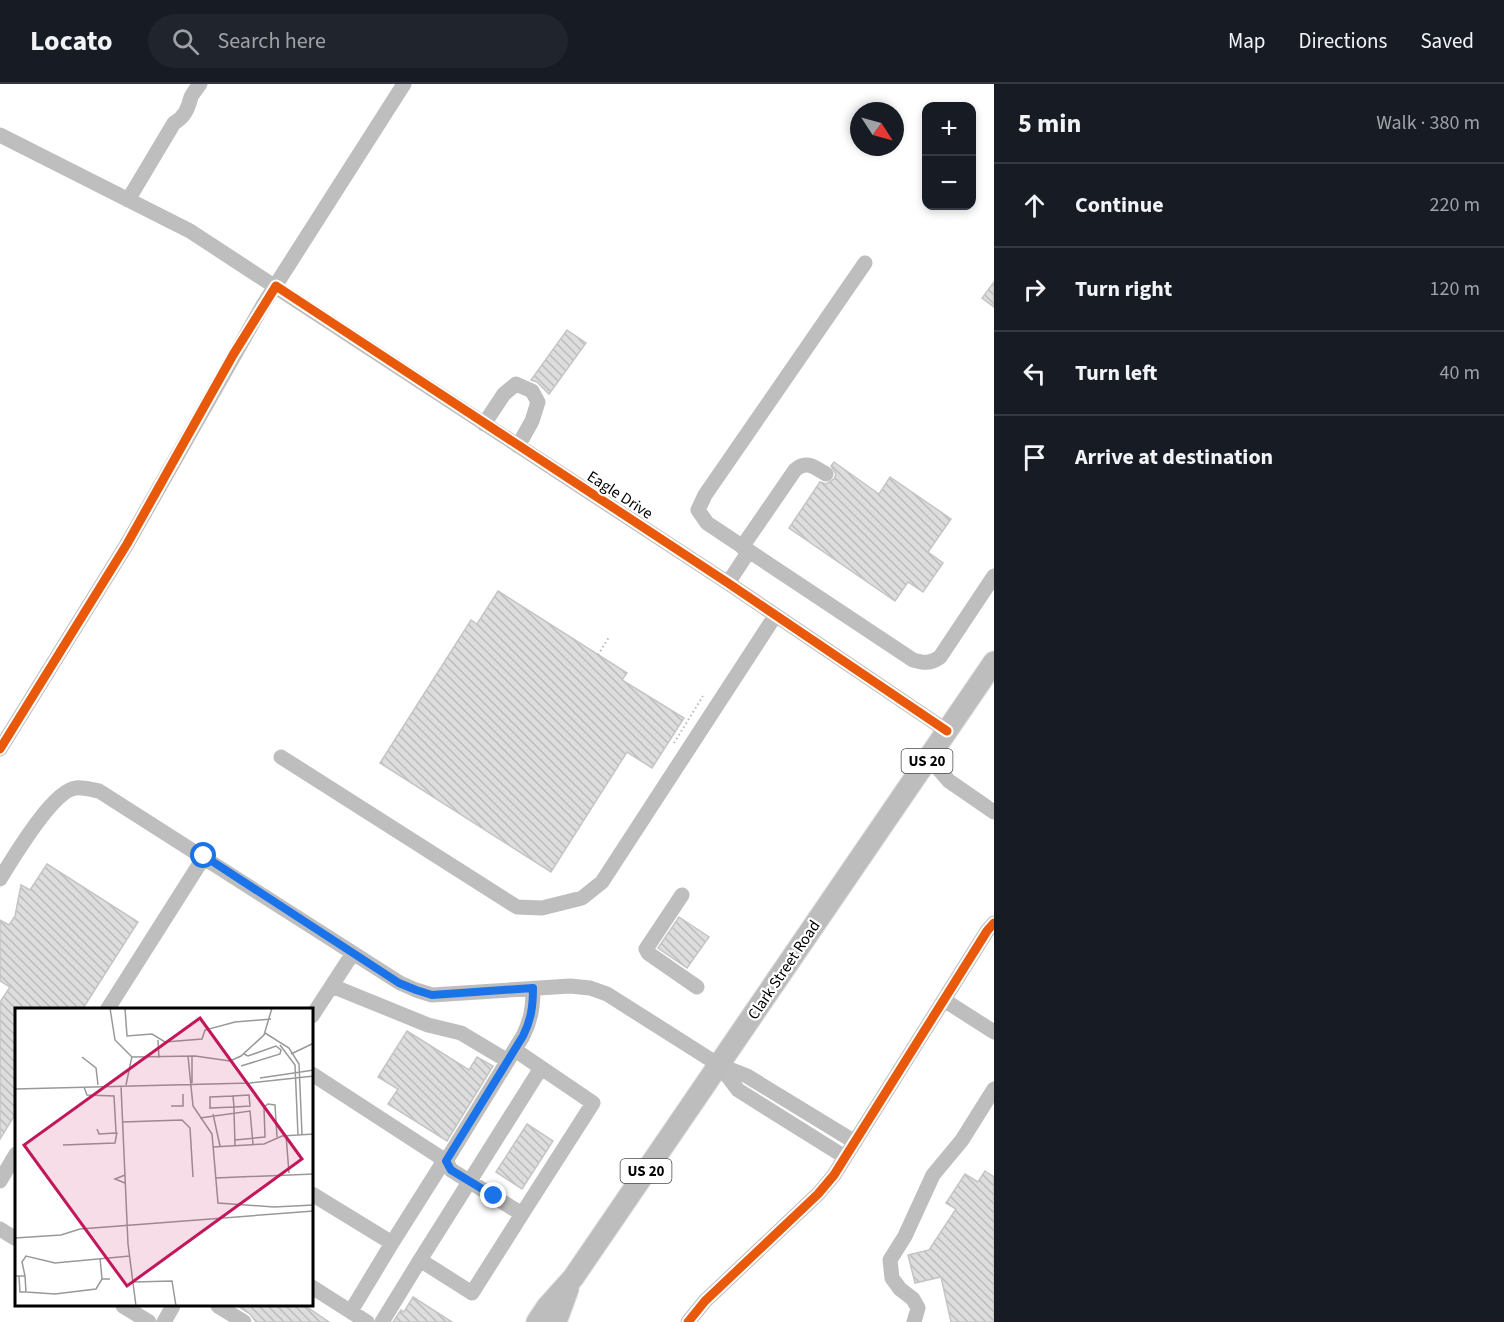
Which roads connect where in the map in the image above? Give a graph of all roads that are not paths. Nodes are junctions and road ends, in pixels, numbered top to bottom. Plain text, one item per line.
1 (404, 84) edge
2 (196, 90) edge
3 (0, 135) edge
4 (128, 200) junction
5 (865, 263) dead end
6 (276, 286) junction
7 (484, 424) junction
8 (518, 446) junction
9 (826, 474) dead end
10 (745, 549) junction
11 (994, 576) edge
12 (728, 583) junction
13 (775, 616) junction
14 (994, 662) edge
15 (947, 731) junction
16 (0, 749) edge
17 (281, 757) dead end
18 (928, 758) junction
19 (994, 812) edge
20 (204, 856) junction
21 (0, 879) edge
22 (682, 895) dead end
23 (994, 923) edge
24 (353, 953) junction
25 (332, 986) junction
26 (697, 987) dead end
27 (533, 988) junction
28 (944, 1000) junction
29 (108, 1008) edge
30 (314, 1013) edge
31 (994, 1032) edge
32 (511, 1056) junction
33 (719, 1065) junction
34 (541, 1068) junction
35 (314, 1076) edge
36 (994, 1089) edge
37 (855, 1142) junction
38 (15, 1156) edge
39 (845, 1157) junction
40 (446, 1161) junction
41 (0, 1181) edge
42 (470, 1182) junction
43 (314, 1195) edge
44 (522, 1214) junction
45 (0, 1229) edge
46 (15, 1238) edge
47 (392, 1243) junction
48 (420, 1260) junction
49 (573, 1278) junction
50 (314, 1288) edge
51 (126, 1307) edge
52 (172, 1307) edge
53 (221, 1307) edge
54 (351, 1311) junction
55 (149, 1322) edge
56 (164, 1322) edge
57 (244, 1322) edge
58 (367, 1322) edge
59 (382, 1322) edge
60 (537, 1322) edge
61 (556, 1322) edge
62 (688, 1322) edge
63 (914, 1322) edge

1 - 6 street
2 - 4 street
3 - 4 street, Eagle Drive
4 - 6 street, Eagle Drive
5 - 10 street
6 - 7 street, Eagle Drive
6 - 16 street
7 - 8 street, Eagle Drive
7 - 8 street
8 - 12 street, Eagle Drive
9 - 10 street
10 - 11 street
10 - 12 street
12 - 13 street, Eagle Drive
13 - 15 street, Eagle Drive
13 - 17 street
14 - 15 highway, Clark Street Road / US 20
15 - 18 highway, Clark Street Road / US 20
18 - 19 street
18 - 33 highway, Clark Street Road / US 20
20 - 21 street
20 - 24 street
20 - 29 street
22 - 26 street
23 - 28 street
24 - 25 street
24 - 27 street
25 - 30 street
25 - 32 street
27 - 32 street
27 - 33 street
28 - 31 street
28 - 37 street
32 - 34 street
32 - 40 street
33 - 37 street
33 - 39 street
33 - 49 highway, Clark Street Road / US 20
34 - 42 street
34 - 44 street
35 - 40 street
36 - 63 street
37 - 39 street
38 - 41 street
39 - 62 street
40 - 42 street
40 - 47 street
42 - 44 street
42 - 48 street
43 - 47 street
44 - 48 street
45 - 46 street
47 - 54 street
48 - 59 street
49 - 60 highway, Clark Street Road / US 20
49 - 61 highway, Clark Street Road / US 20
50 - 54 street
51 - 55 street
52 - 56 street
53 - 57 street
54 - 58 street

